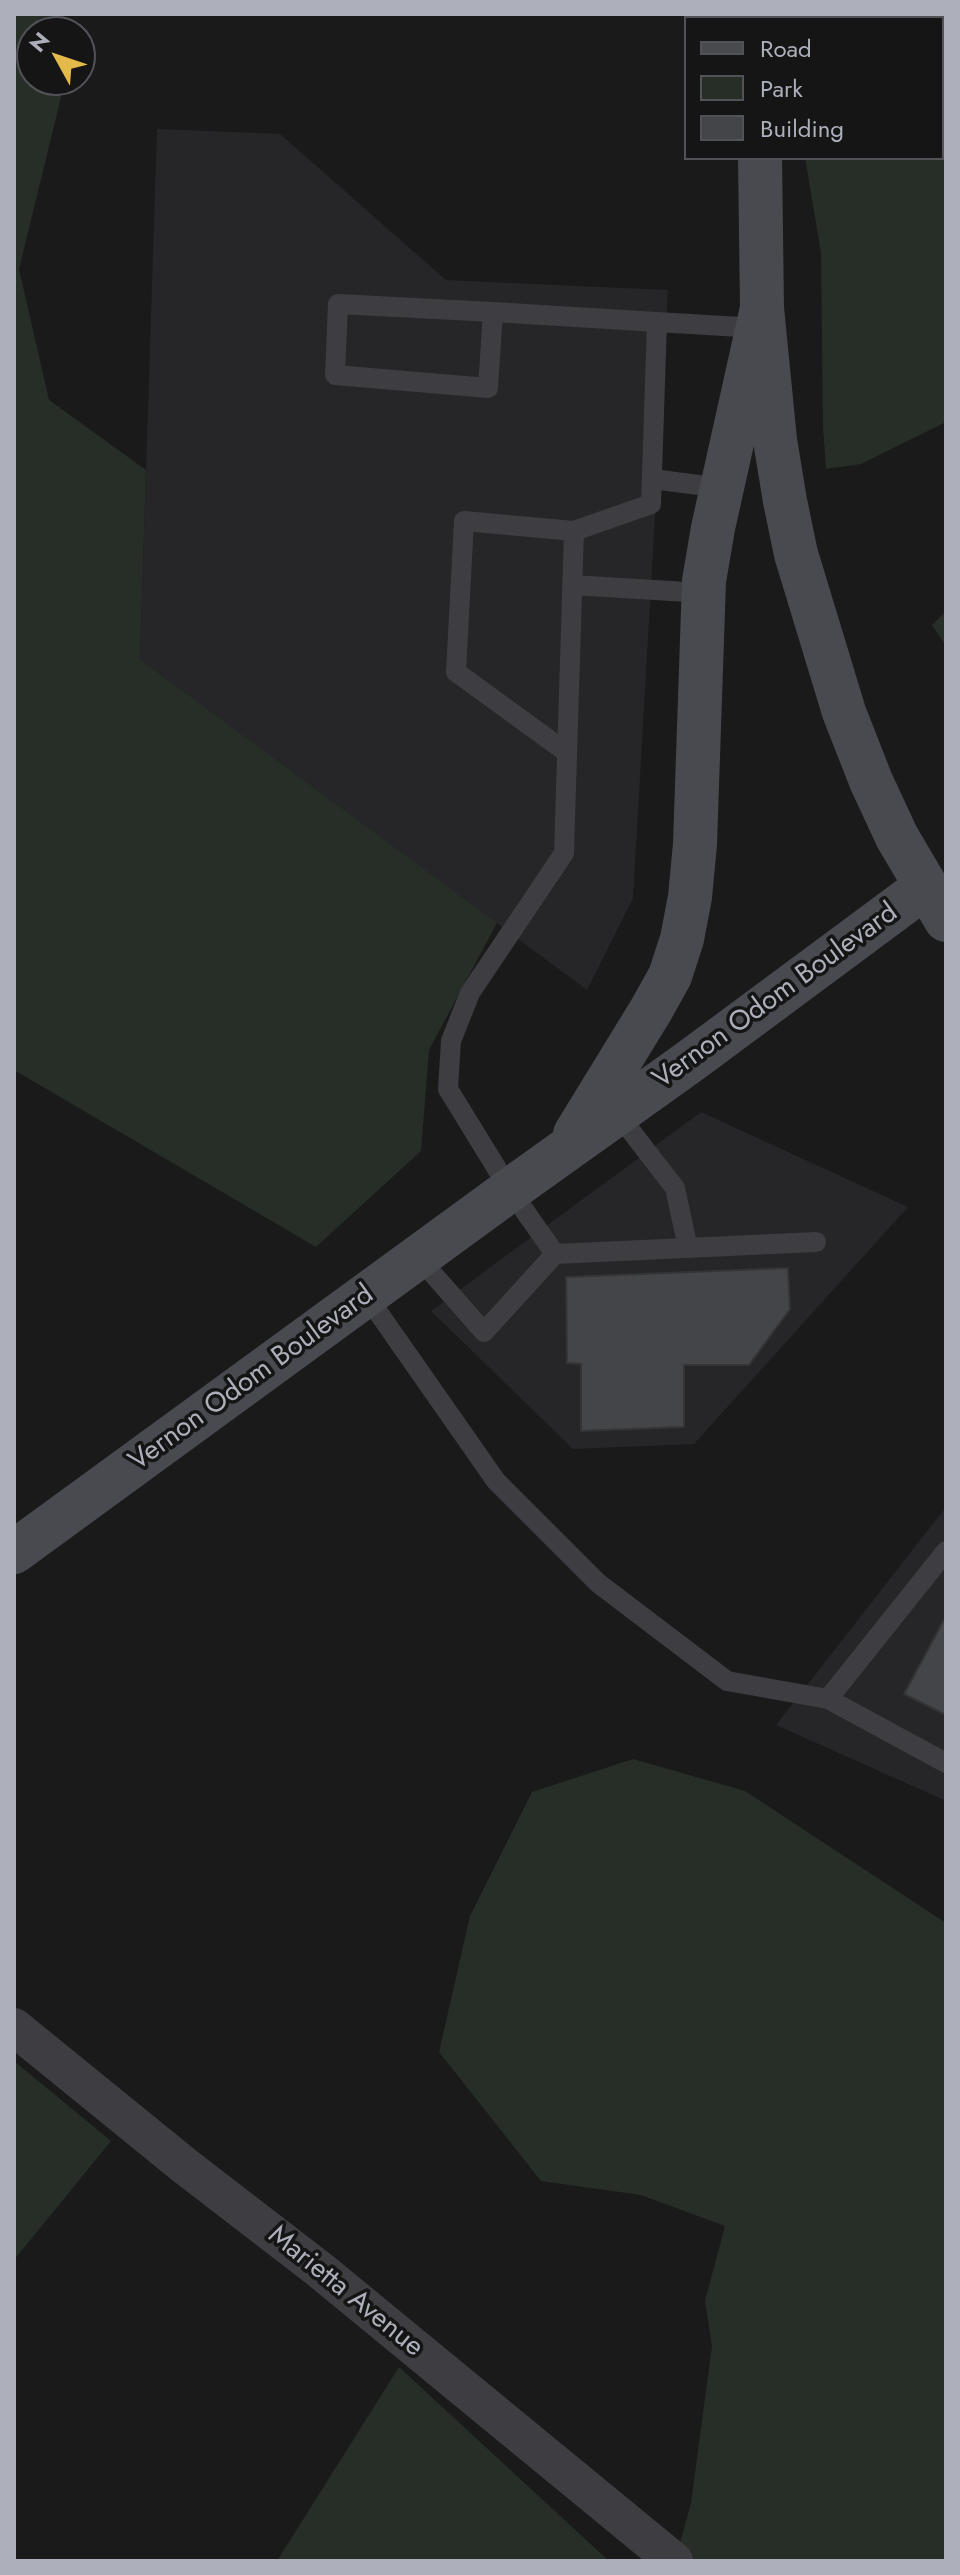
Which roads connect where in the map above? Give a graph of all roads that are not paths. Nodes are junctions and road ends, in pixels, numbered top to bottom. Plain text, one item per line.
1 (760, 160) edge
2 (493, 312) junction
3 (760, 318) junction
4 (657, 322) junction
5 (652, 479) junction
6 (722, 488) junction
7 (574, 531) junction
8 (572, 585) junction
9 (704, 593) junction
10 (566, 752) junction
11 (939, 894) edge
12 (617, 1113) junction
13 (565, 1150) junction
14 (510, 1190) junction
15 (816, 1242) dead end
16 (688, 1248) junction
17 (555, 1254) junction
18 (418, 1257) junction
19 (366, 1295) junction
20 (946, 1551) edge
21 (14, 1552) edge
22 (828, 1699) junction
23 (946, 1763) edge
24 (14, 2027) edge
25 (674, 2561) edge

1 - 3 main road, Vernon Odom Boulevard
2 - 2 lane
2 - 4 lane
3 - 4 lane
3 - 6 main road
3 - 11 main road, Vernon Odom Boulevard
4 - 5 lane
5 - 6 lane
5 - 7 lane
6 - 9 main road
7 - 8 lane
7 - 10 lane
8 - 9 lane
8 - 10 lane
9 - 13 main road
10 - 14 lane
11 - 12 main road, Vernon Odom Boulevard
12 - 13 main road, Vernon Odom Boulevard
12 - 16 lane
13 - 14 main road, Vernon Odom Boulevard
14 - 17 lane
14 - 18 main road, Vernon Odom Boulevard
15 - 16 lane
16 - 17 lane
17 - 18 lane
18 - 19 main road, Vernon Odom Boulevard
19 - 21 main road, Vernon Odom Boulevard
19 - 22 lane
20 - 22 lane
22 - 23 lane
24 - 25 street, Marietta Avenue

